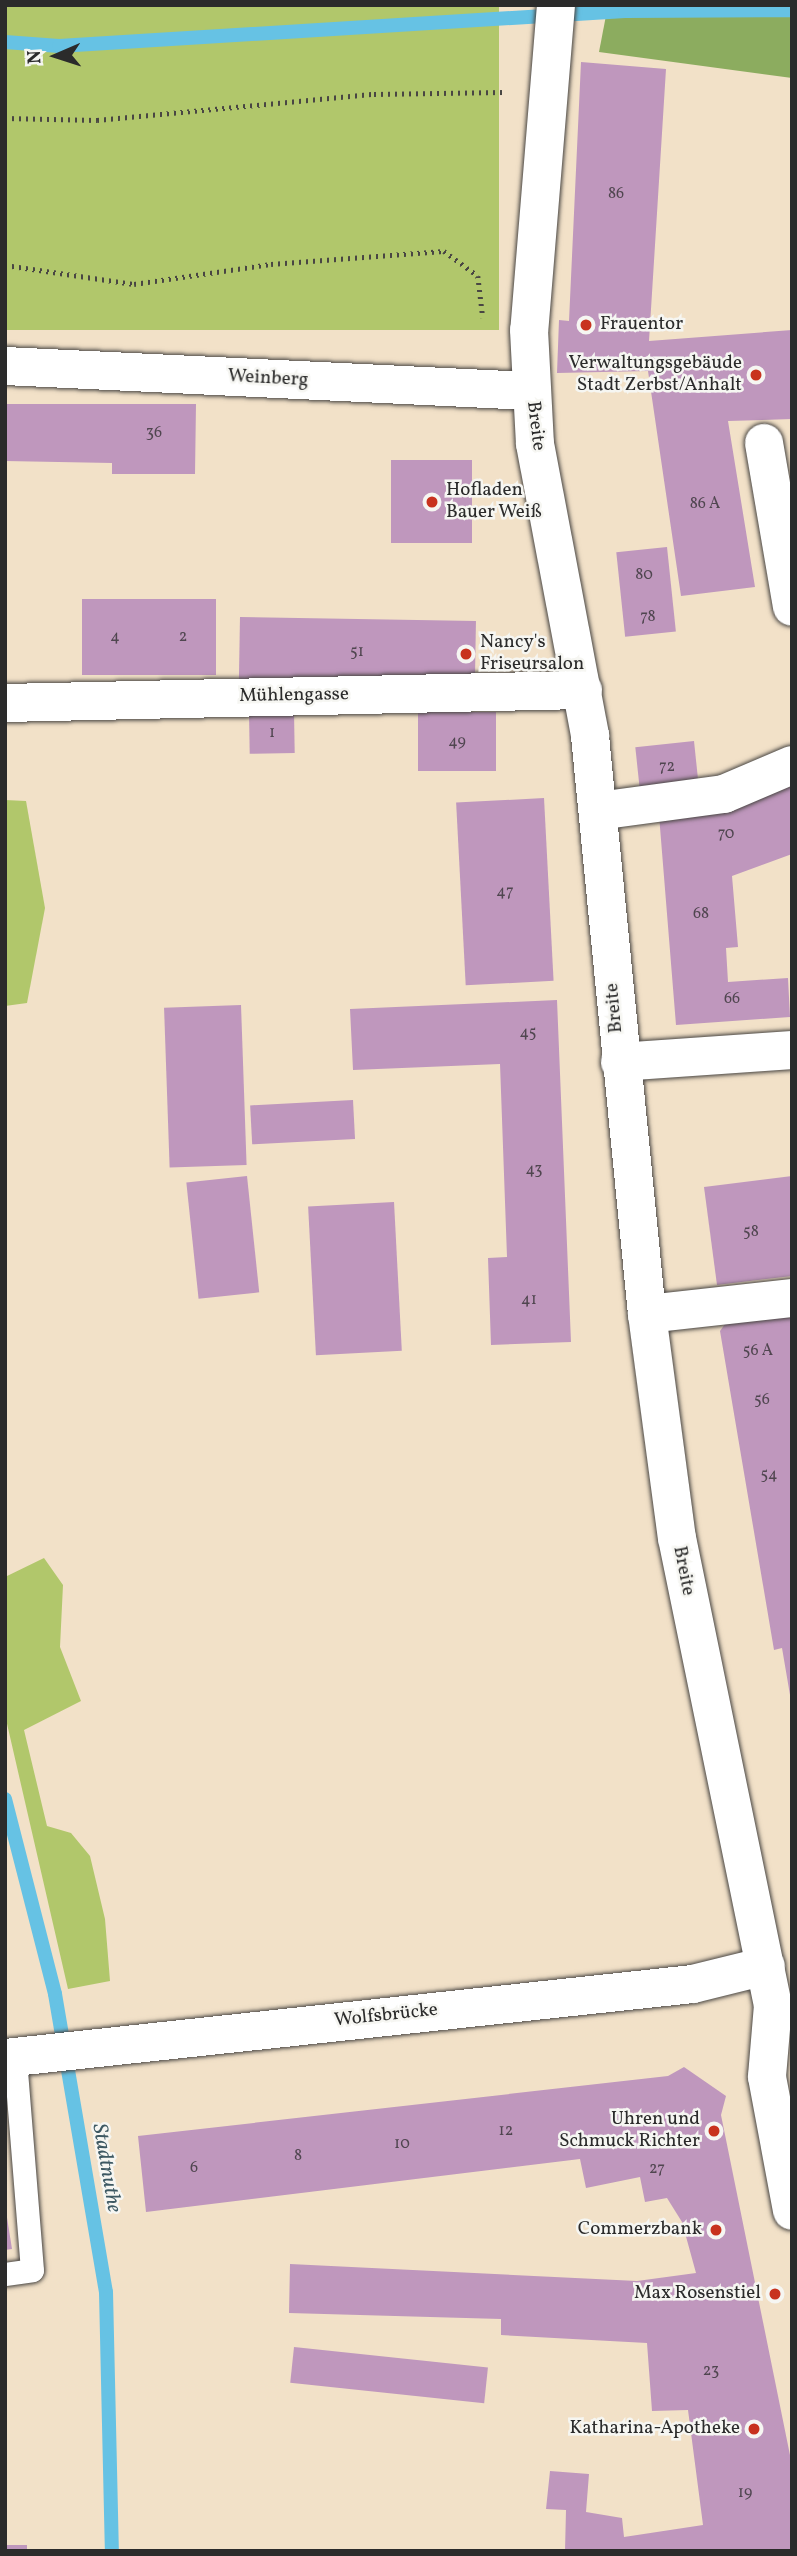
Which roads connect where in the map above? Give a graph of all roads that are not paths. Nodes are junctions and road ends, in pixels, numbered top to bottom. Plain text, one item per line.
1 (556, 5) edge
2 (5, 366) edge
3 (530, 391) junction
4 (764, 443) dead end
5 (792, 607) edge
6 (583, 690) junction
7 (5, 703) edge
8 (792, 765) edge
9 (598, 811) junction
10 (792, 1050) edge
11 (620, 1062) junction
12 (792, 1298) edge
13 (647, 1314) junction
14 (766, 1966) junction
15 (783, 2020) edge
16 (10, 2057) edge
17 (792, 2211) edge
18 (5, 2274) edge

1 - 3 street, Breite
2 - 3 street, Weinberg
3 - 6 street, Breite
4 - 5 street
6 - 7 street, Mühlengasse
6 - 9 street, Breite
8 - 9 street
9 - 11 street, Breite
10 - 11 street
11 - 13 street, Breite
12 - 13 street
13 - 14 street, Breite
14 - 15 street, Breite
14 - 16 street, Wolfsbrücke
15 - 17 street, Breite
16 - 18 lane

